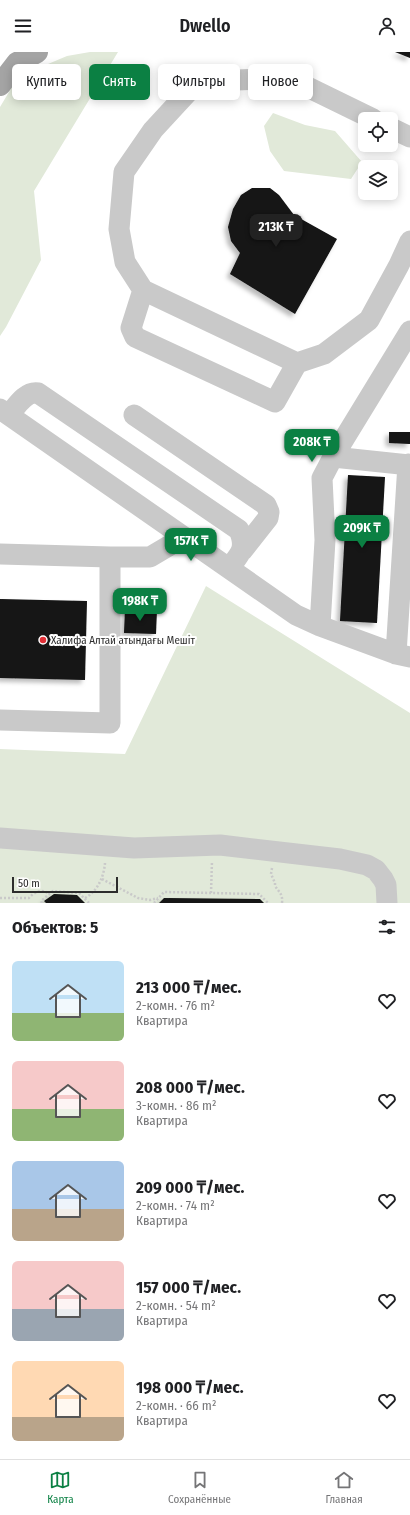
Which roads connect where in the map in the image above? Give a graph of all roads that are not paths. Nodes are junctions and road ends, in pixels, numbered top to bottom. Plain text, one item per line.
1 (37, 52) edge
2 (0, 85) edge
3 (359, 112) edge
4 (398, 131) edge
5 (410, 137) edge
6 (410, 241) edge
7 (143, 290) junction
8 (410, 332) edge
9 (297, 362) junction
10 (4, 412) edge
11 (134, 415) dead end
12 (333, 457) junction
13 (409, 464) edge
14 (181, 535) junction
15 (242, 551) junction
16 (0, 554) edge
17 (110, 557) junction
18 (229, 568) junction
19 (320, 626) junction
20 (403, 655) edge
21 (0, 720) edge
22 (0, 838) edge
23 (388, 903) edge

1 - 2 main road
3 - 7 street
4 - 5 street
6 - 9 street
7 - 9 street
7 - 9 street
8 - 12 street
10 - 14 street
10 - 15 street
11 - 15 street
12 - 13 street
12 - 19 street
13 - 20 street
14 - 17 street
14 - 18 street
15 - 18 street
16 - 17 street
17 - 21 street
18 - 19 street
19 - 20 street
22 - 23 street

